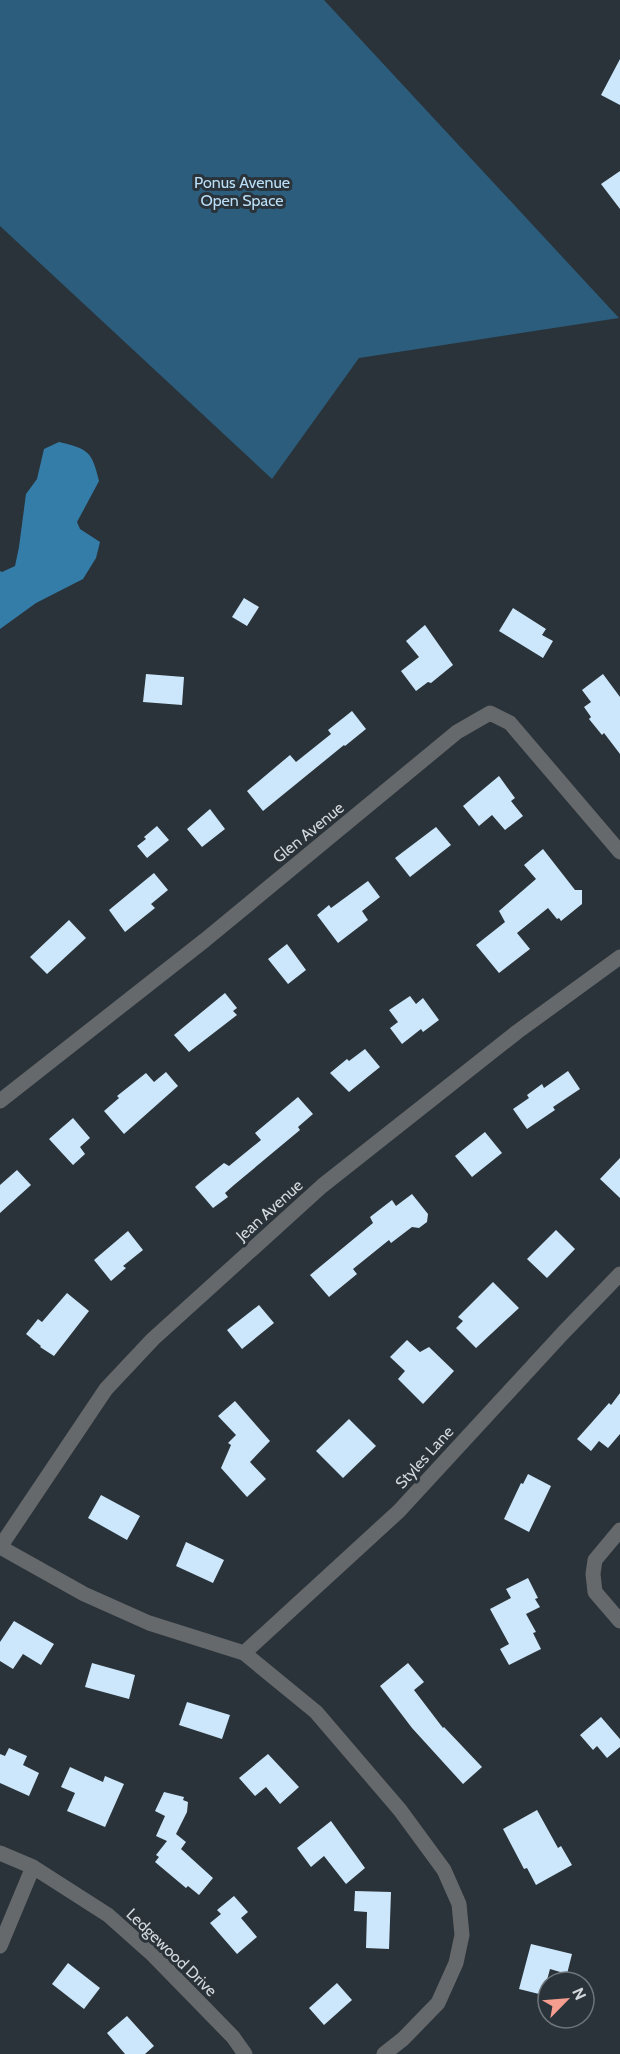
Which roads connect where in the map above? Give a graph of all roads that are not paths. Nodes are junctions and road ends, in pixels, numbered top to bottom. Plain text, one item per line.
1 (620, 852) edge
2 (620, 957) edge
3 (0, 1101) edge
4 (620, 1274) edge
5 (620, 1530) edge
6 (0, 1547) edge
7 (620, 1621) edge
8 (244, 1653) junction
9 (0, 1853) edge
10 (33, 1867) junction
11 (0, 1946) edge
12 (245, 2054) edge
13 (384, 2054) edge

1 - 3 street, Glen Avenue
2 - 6 street, Jean Avenue
4 - 8 street, Styles Lane
5 - 7 street
6 - 8 street
8 - 13 street
9 - 10 street, Ledgewood Drive
10 - 11 street
10 - 12 street, Ledgewood Drive

